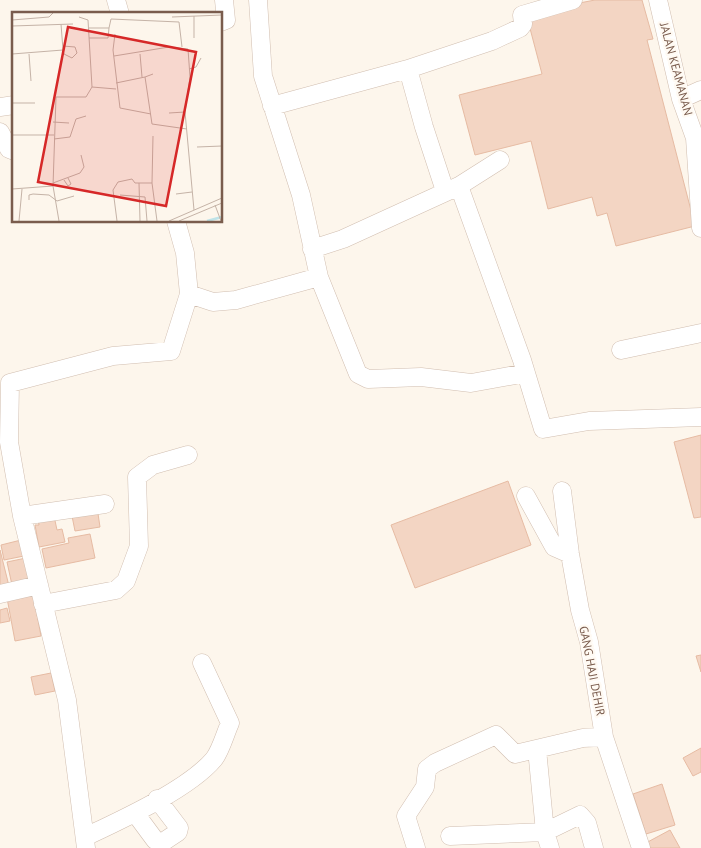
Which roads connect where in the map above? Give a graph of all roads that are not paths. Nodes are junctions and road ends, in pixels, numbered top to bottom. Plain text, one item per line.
1 (224, 0) edge
2 (258, 0) edge
3 (573, 0) edge
4 (658, 0) edge
5 (222, 22) edge
6 (408, 69) junction
7 (701, 90) edge
8 (681, 99) junction
9 (272, 106) junction
10 (0, 132) edge
11 (12, 150) edge
12 (500, 160) dead end
13 (452, 188) junction
14 (176, 222) edge
15 (701, 228) edge
16 (312, 249) junction
17 (319, 277) junction
18 (189, 294) junction
19 (701, 333) edge
20 (621, 350) dead end
21 (526, 373) junction
22 (701, 417) edge
23 (188, 455) dead end
24 (562, 491) dead end
25 (526, 496) dead end
26 (105, 504) dead end
27 (22, 516) junction
28 (570, 554) junction
29 (40, 585) junction
30 (0, 594) edge
31 (43, 604) junction
32 (202, 663) dead end
33 (604, 737) junction
34 (537, 749) junction
35 (156, 800) junction
36 (135, 813) junction
37 (450, 836) dead end
38 (547, 840) edge
39 (85, 843) edge
40 (416, 848) edge
41 (594, 848) edge
42 (640, 848) edge

1 - 5 street
2 - 9 street
3 - 6 street
4 - 8 street, JALAN KEAMANAN
6 - 9 street
6 - 13 street
7 - 8 street
8 - 15 street, JALAN KEAMANAN
9 - 16 street
10 - 11 street
12 - 13 street
13 - 16 street
13 - 21 street
14 - 18 street
16 - 17 street
17 - 18 street
17 - 21 street
18 - 27 street
19 - 20 street
21 - 22 street
23 - 31 street
24 - 28 street, GANG HAJI DEHIR
25 - 28 street
26 - 27 street
27 - 29 street
28 - 33 street, GANG HAJI DEHIR
29 - 30 street
29 - 31 street
31 - 39 street
32 - 35 street
33 - 34 street
33 - 42 street, GANG HAJI DEHIR
34 - 38 street
34 - 40 street
35 - 36 street
35 - 36 street
36 - 39 street
37 - 38 street
38 - 41 street

